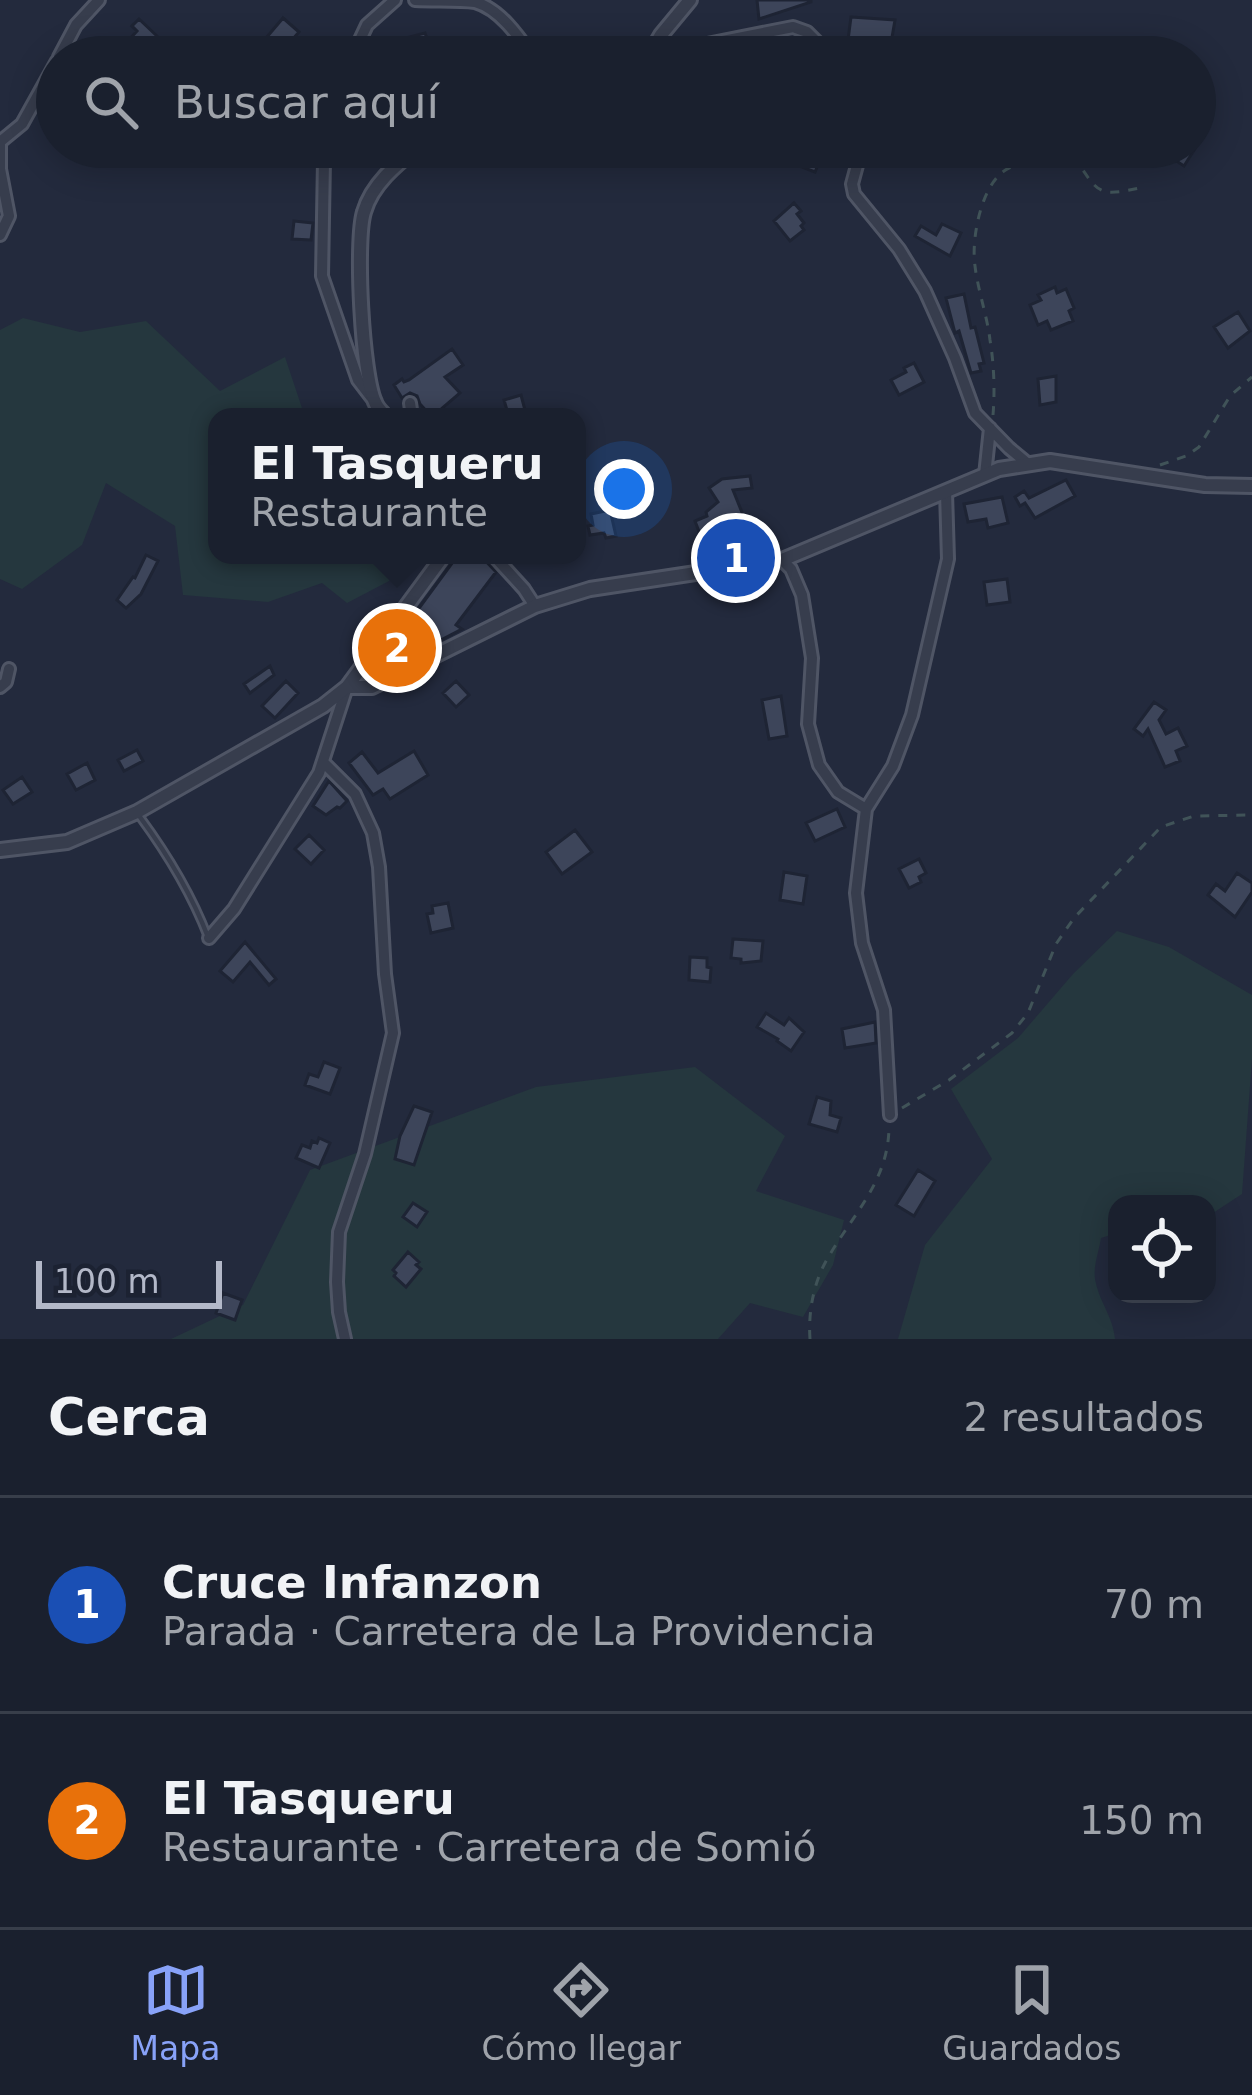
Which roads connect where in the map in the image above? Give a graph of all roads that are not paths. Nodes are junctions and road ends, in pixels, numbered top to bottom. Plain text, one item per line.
1 (99, 0) edge
2 (395, 0) edge
3 (415, 0) edge
4 (690, 0) edge
5 (70, 36) edge
6 (362, 36) edge
7 (518, 36) edge
8 (660, 36) edge
9 (748, 36) edge
10 (811, 36) edge
11 (36, 99) edge
12 (0, 143) edge
13 (324, 168) edge
14 (392, 168) edge
15 (856, 168) edge
16 (0, 235) edge
17 (374, 401) junction
18 (410, 403) dead end
19 (379, 408) edge
20 (411, 408) edge
21 (990, 428) junction
22 (1009, 448) junction
23 (986, 454) junction
24 (1028, 463) junction
25 (985, 475) junction
26 (1252, 486) edge
27 (946, 492) junction
28 (782, 560) junction
29 (437, 564) edge
30 (501, 564) edge
31 (535, 606) junction
32 (9, 669) dead end
33 (0, 687) edge
34 (347, 688) junction
35 (323, 762) junction
36 (866, 809) junction
37 (137, 812) junction
38 (0, 850) edge
39 (208, 938) joint
40 (890, 1115) road end
41 (345, 1339) edge

1 - 5 street
2 - 6 street
3 - 7 street
4 - 8 street
9 - 10 street
11 - 12 street
12 - 16 street
13 - 17 street
14 - 17 street
15 - 21 street
17 - 19 street
18 - 20 street
21 - 22 street
21 - 23 street
22 - 23 street
22 - 24 street
23 - 25 street
24 - 25 street
24 - 26 street
25 - 27 street
27 - 28 street
27 - 36 street
28 - 31 street
28 - 36 street
29 - 34 street
30 - 31 street
31 - 34 street
32 - 33 street
34 - 35 street
34 - 37 street
35 - 39 street
35 - 41 street
36 - 40 street
37 - 38 street
37 - 39 lane

